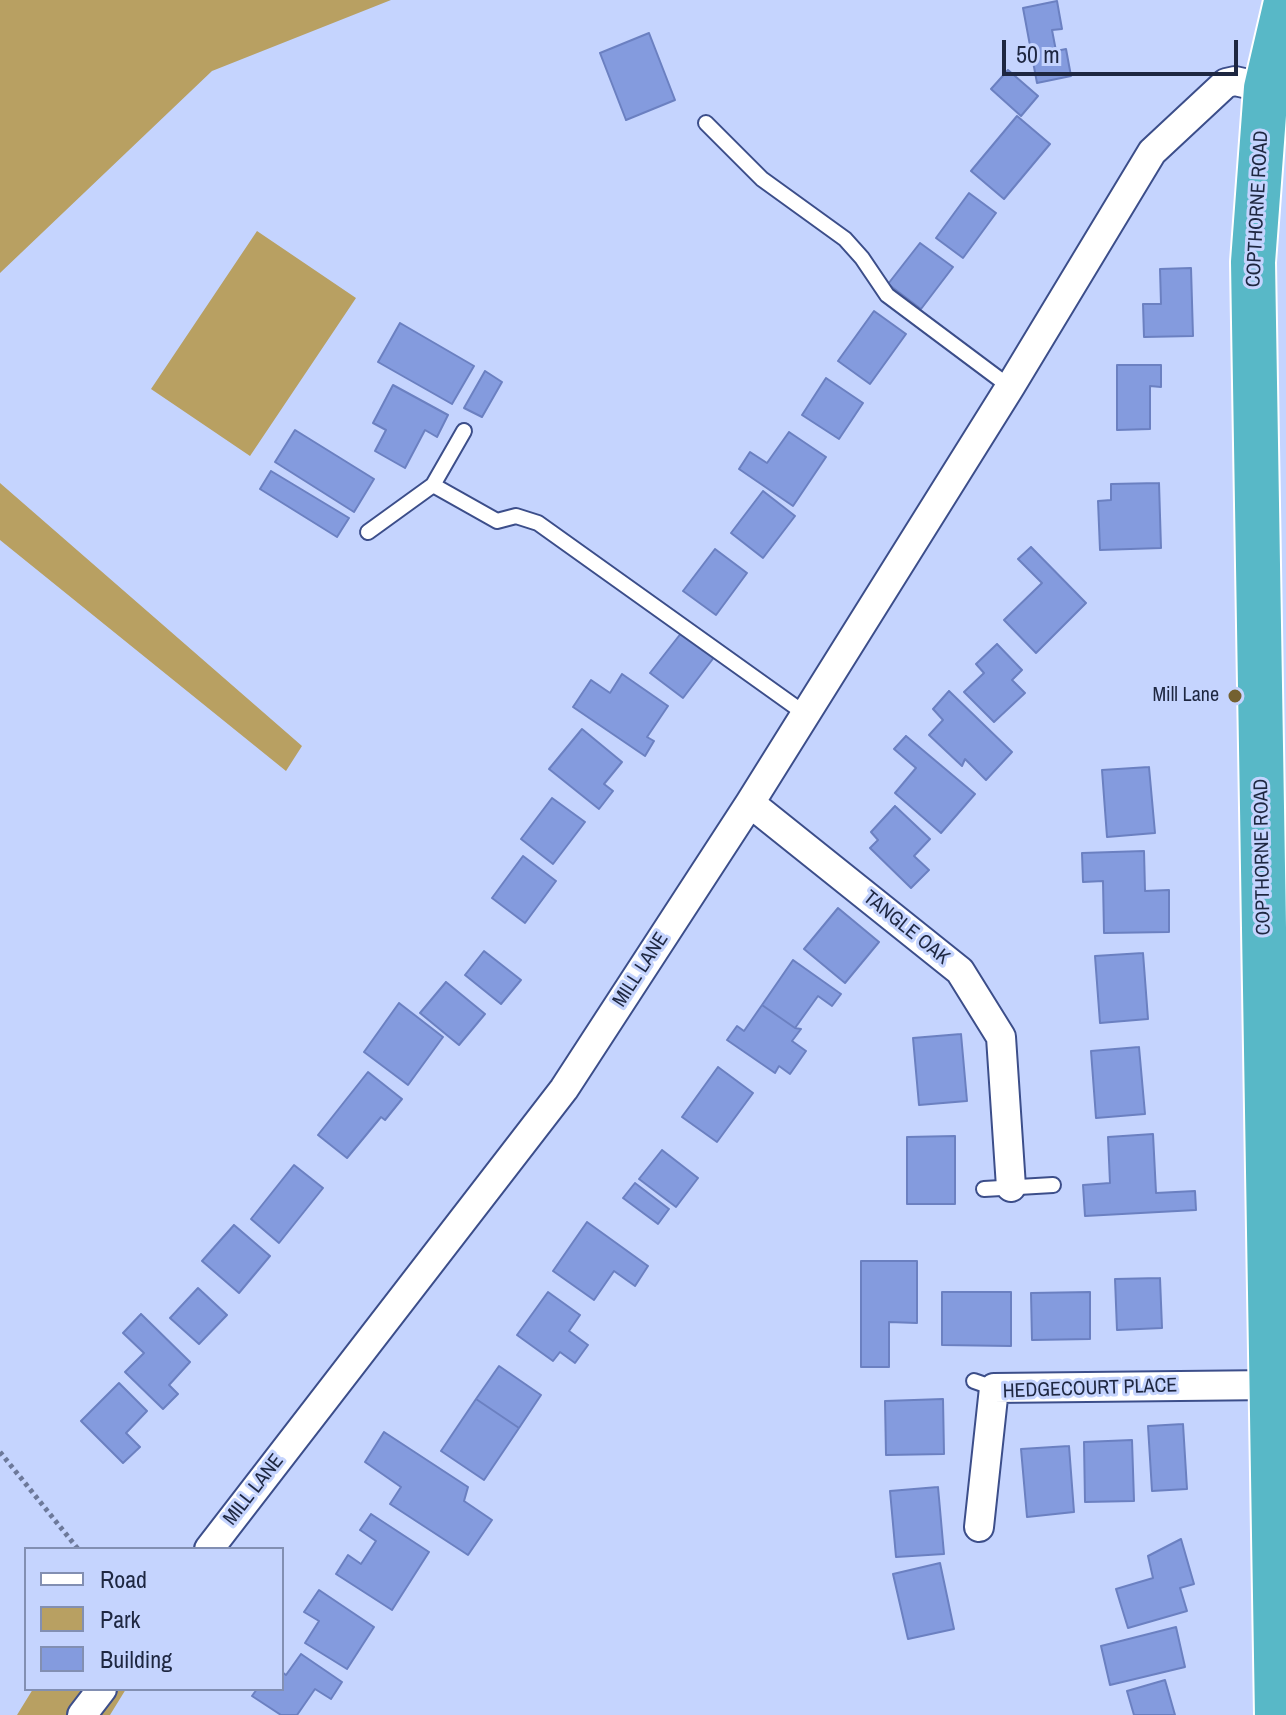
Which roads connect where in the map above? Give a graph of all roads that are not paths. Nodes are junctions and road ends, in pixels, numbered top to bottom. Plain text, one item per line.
1 (1286, 2) edge
2 (1266, 88) junction
3 (706, 123) dead end
4 (1010, 387) junction
5 (464, 431) dead end
6 (433, 485) junction
7 (368, 532) dead end
8 (804, 713) junction
9 (750, 803) junction
10 (1053, 1185) dead end
11 (997, 1188) joint
12 (1278, 1211) edge
13 (1273, 1385) junction
14 (979, 1527) dead end
15 (211, 1547) edge
16 (100, 1691) edge
17 (82, 1715) edge
18 (1277, 1715) edge

1 - 2 highway, COPTHORNE ROAD
2 - 4 street, MILL LANE
2 - 12 highway, COPTHORNE ROAD
3 - 4 lane
4 - 8 street, MILL LANE
5 - 6 lane
6 - 7 lane
6 - 8 lane
8 - 9 street, MILL LANE
9 - 11 street, TANGLE OAK
9 - 15 street, MILL LANE
10 - 11 lane
12 - 13 highway, COPTHORNE ROAD
13 - 14 street, HEDGECOURT PLACE
13 - 18 highway, COPTHORNE ROAD
16 - 17 street

